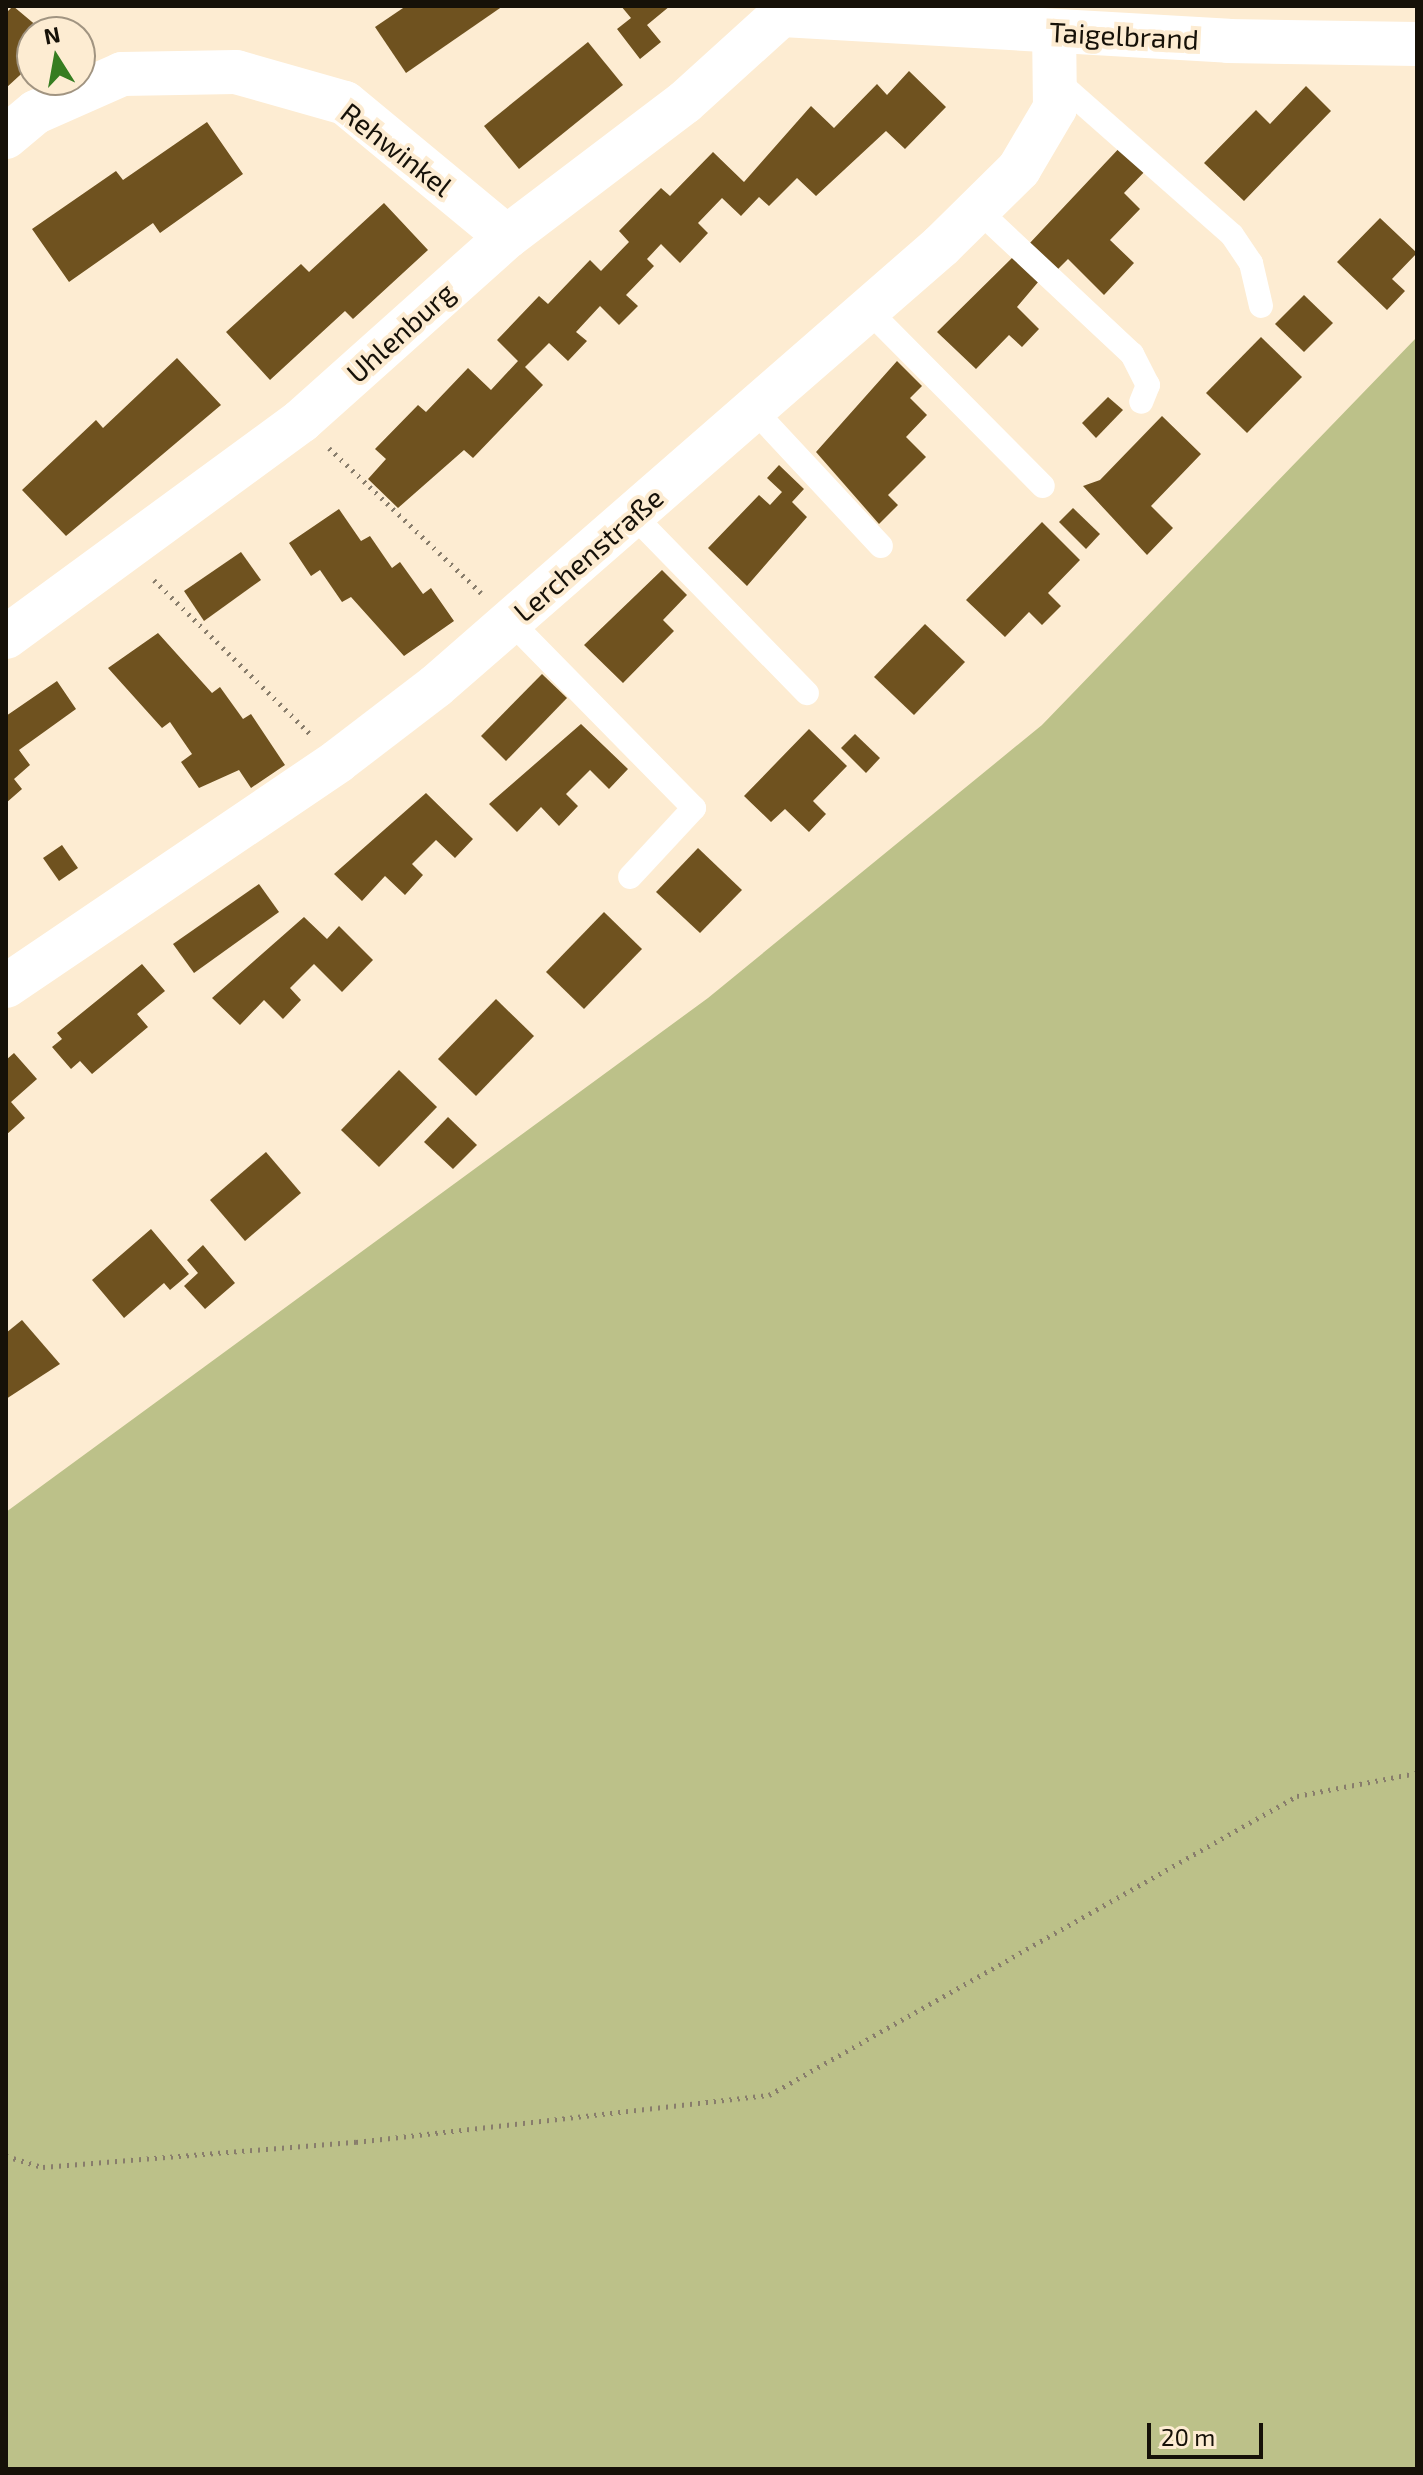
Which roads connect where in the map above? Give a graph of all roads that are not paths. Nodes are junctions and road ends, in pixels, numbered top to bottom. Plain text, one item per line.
1 (787, 10) edge
2 (1054, 31) junction
3 (1417, 44) edge
4 (1054, 78) junction
5 (6, 137) edge
6 (978, 210) junction
7 (507, 237) junction
8 (1261, 306) dead end
9 (868, 310) junction
10 (1141, 402) dead end
11 (754, 410) junction
12 (1043, 486) dead end
13 (633, 515) junction
14 (881, 546) dead end
15 (511, 622) junction
16 (6, 637) edge
17 (807, 693) dead end
18 (630, 877) dead end
19 (6, 986) edge

1 - 2 street, Taigelbrand
1 - 7 street, Uhlenburg
2 - 3 street, Taigelbrand
2 - 4 street, Lerchenstraße
4 - 6 street, Lerchenstraße
4 - 8 lane
5 - 7 street, Rehwinkel
6 - 9 street, Lerchenstraße
6 - 10 lane
7 - 16 street, Uhlenburg
9 - 11 street, Lerchenstraße
9 - 12 lane
11 - 13 street, Lerchenstraße
11 - 14 lane
13 - 15 street, Lerchenstraße
13 - 17 lane
15 - 18 lane
15 - 19 street, Lerchenstraße

